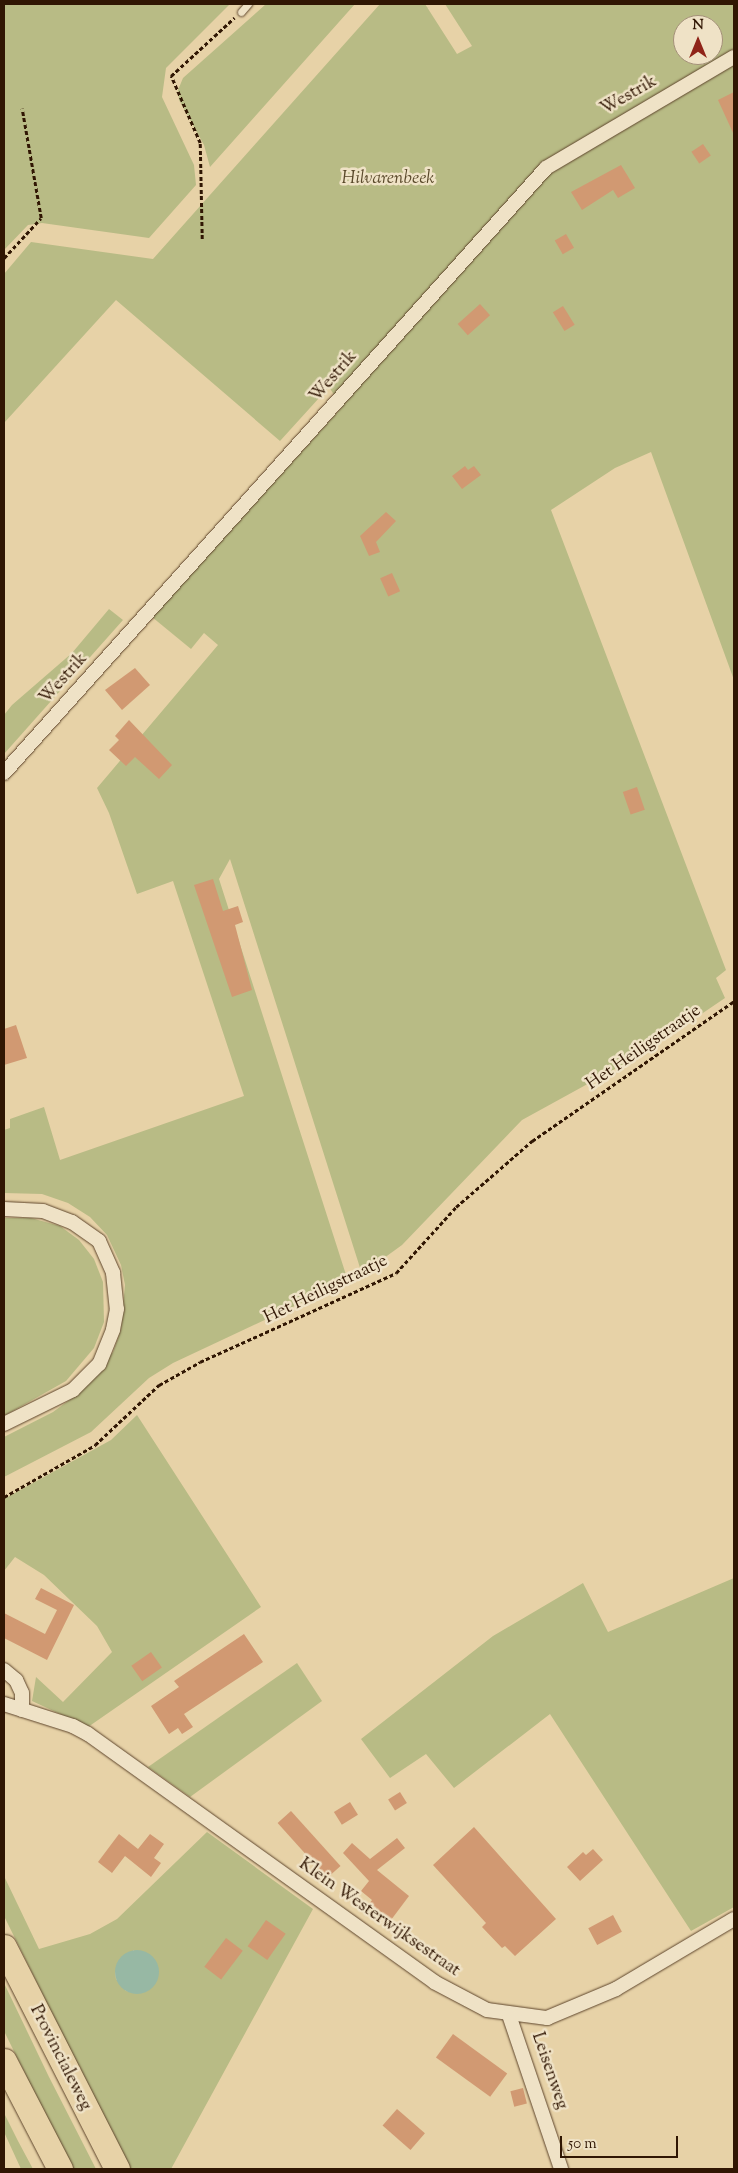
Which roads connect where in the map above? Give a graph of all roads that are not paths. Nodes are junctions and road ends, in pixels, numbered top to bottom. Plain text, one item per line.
1 (240, 4) edge
2 (248, 4) edge
3 (734, 57) edge
4 (4, 773) edge
5 (4, 1209) edge
6 (4, 1424) edge
7 (4, 1670) edge
8 (4, 1704) edge
9 (22, 1710) junction
10 (734, 1919) edge
11 (4, 1947) edge
12 (509, 2015) junction
13 (4, 2061) edge
14 (60, 2169) edge
15 (117, 2169) edge
16 (561, 2169) edge

1 - 2 lane
3 - 4 street, Westrik
5 - 6 street
7 - 9 street
8 - 9 street, Klein Westerwijksestraat
9 - 12 street, Klein Westerwijksestraat
10 - 12 street, Klein Westerwijksestraat
11 - 15 highway, Provincialeweg
12 - 16 street, Leisenweg
13 - 14 highway

